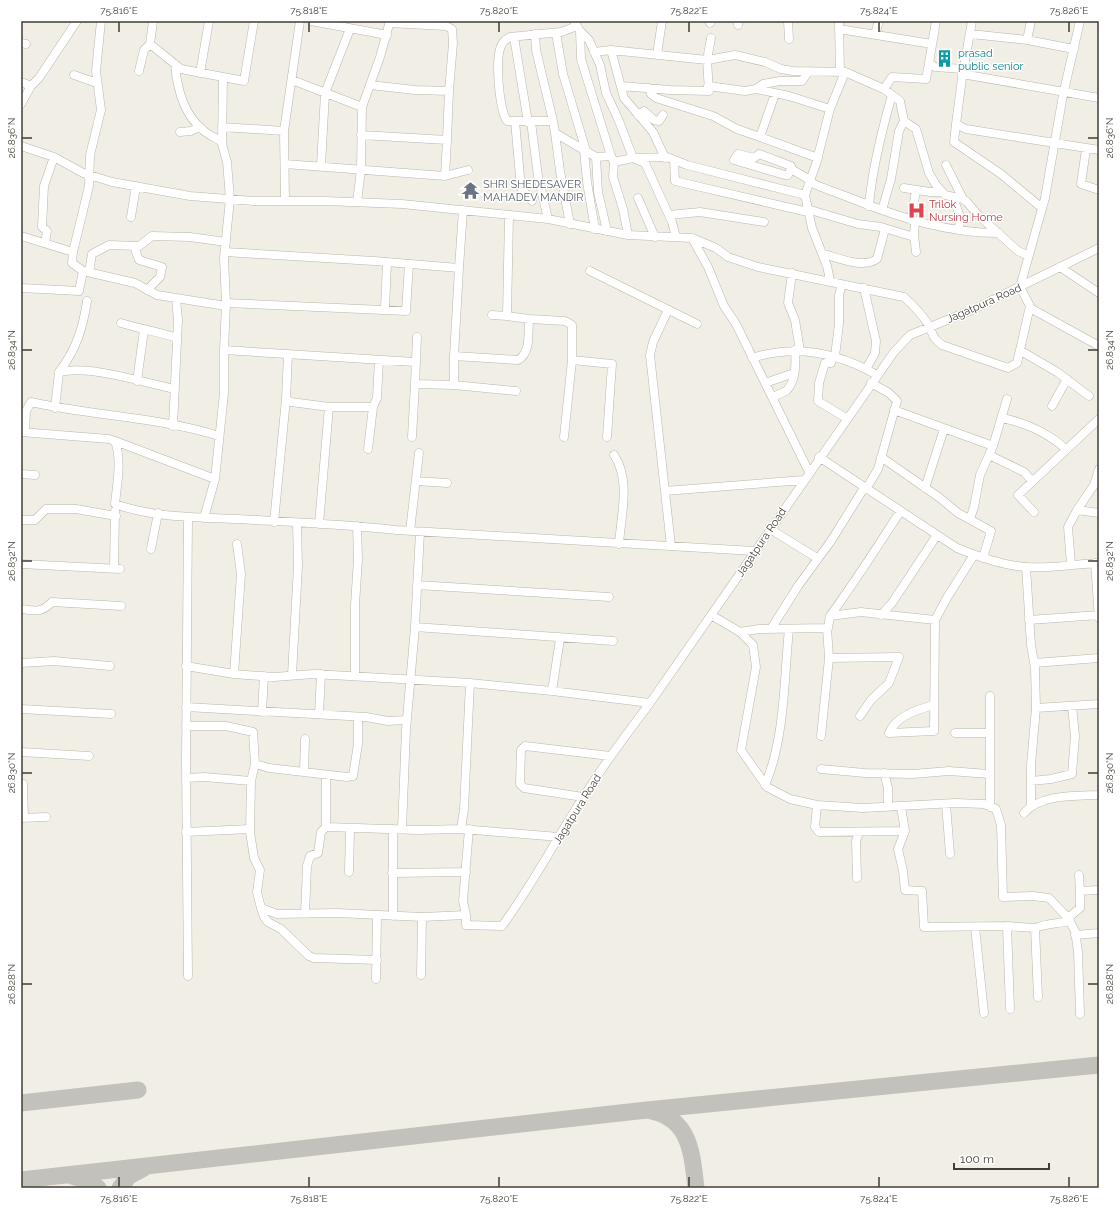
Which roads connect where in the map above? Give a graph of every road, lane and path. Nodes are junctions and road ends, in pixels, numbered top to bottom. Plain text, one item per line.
1 (77, 21) edge
2 (101, 21) edge
3 (153, 21) edge
4 (209, 21) edge
5 (254, 21) edge
6 (300, 21) edge
7 (311, 21) edge
8 (662, 21) edge
9 (788, 21) edge
10 (879, 21) edge
11 (936, 21) edge
12 (972, 21) edge
13 (1031, 21) edge
14 (1080, 21) edge
15 (389, 22) edge
16 (442, 23) edge
17 (839, 25) edge
18 (577, 26) edge
19 (350, 29) junction
20 (556, 33) junction
21 (535, 34) junction
22 (875, 34) junction
23 (971, 34) junction
24 (387, 35) junction
25 (514, 37) junction
26 (711, 38) dead end
27 (789, 39) dead end
28 (1027, 40) junction
29 (150, 44) junction
30 (932, 44) junction
31 (1074, 49) junction
32 (611, 50) junction
33 (594, 52) junction
34 (657, 55) junction
35 (707, 60) junction
36 (175, 64) junction
37 (929, 64) junction
38 (139, 71) dead end
39 (808, 72) junction
40 (843, 72) junction
41 (963, 72) junction
42 (200, 73) junction
43 (74, 75) dead end
44 (223, 78) junction
45 (292, 80) junction
46 (21, 82) edge
47 (97, 83) junction
48 (370, 85) junction
49 (31, 86) junction
50 (621, 86) junction
51 (708, 86) junction
52 (649, 88) junction
53 (756, 89) junction
54 (884, 89) junction
55 (448, 91) junction
56 (1064, 91) junction
57 (325, 93) junction
58 (775, 94) junction
59 (892, 95) junction
60 (1099, 98) edge
61 (21, 104) edge
62 (362, 108) junction
63 (830, 110) junction
64 (638, 115) junction
65 (664, 115) dead end
66 (515, 121) junction
67 (554, 121) junction
68 (904, 121) junction
69 (529, 122) junction
70 (956, 124) junction
71 (200, 127) junction
72 (222, 127) junction
73 (284, 131) junction
74 (180, 132) dead end
75 (555, 133) junction
76 (361, 135) junction
77 (760, 137) junction
78 (447, 140) junction
79 (222, 142) junction
80 (1055, 144) junction
81 (21, 146) edge
82 (1086, 148) junction
83 (585, 150) junction
84 (1099, 150) edge
85 (54, 157) junction
86 (596, 157) junction
87 (633, 158) junction
88 (665, 158) junction
89 (818, 158) junction
90 (613, 160) junction
91 (674, 160) junction
92 (285, 164) junction
93 (946, 165) dead end
94 (321, 166) junction
95 (361, 170) junction
96 (468, 170) dead end
97 (791, 170) junction
98 (90, 175) junction
99 (445, 176) junction
100 (810, 181) junction
101 (136, 186) junction
102 (904, 188) dead end
103 (916, 190) junction
104 (1099, 190) edge
105 (942, 192) junction
106 (805, 195) junction
107 (953, 197) junction
108 (638, 198) dead end
109 (230, 199) junction
110 (963, 199) junction
111 (285, 201) junction
112 (532, 201) dead end
113 (357, 202) junction
114 (869, 206) junction
115 (1042, 208) junction
116 (463, 210) junction
117 (808, 210) junction
118 (882, 210) junction
119 (669, 215) junction
120 (513, 216) junction
121 (131, 217) dead end
122 (544, 219) junction
123 (913, 220) junction
124 (764, 222) dead end
125 (570, 224) junction
126 (595, 229) junction
127 (885, 229) junction
128 (959, 230) junction
129 (606, 231) junction
130 (999, 234) junction
131 (21, 236) edge
132 (628, 236) junction
133 (655, 237) junction
134 (676, 237) junction
135 (914, 237) junction
136 (692, 238) junction
137 (226, 242) junction
138 (45, 243) junction
139 (134, 246) junction
140 (1099, 248) edge
141 (73, 252) junction
142 (225, 252) junction
143 (916, 252) dead end
144 (823, 254) junction
145 (1027, 256) junction
146 (387, 262) junction
147 (409, 264) junction
148 (1060, 267) junction
149 (459, 268) junction
150 (86, 271) junction
151 (590, 271) dead end
152 (792, 273) junction
153 (830, 280) junction
154 (842, 284) junction
155 (1020, 287) junction
156 (21, 288) edge
157 (864, 288) junction
158 (147, 290) junction
159 (1099, 292) edge
160 (176, 298) junction
161 (87, 300) dead end
162 (226, 305) junction
163 (1030, 308) junction
164 (385, 309) junction
165 (668, 310) junction
166 (492, 315) dead end
167 (508, 316) junction
168 (529, 320) junction
169 (121, 322) dead end
170 (696, 324) dead end
171 (929, 326) junction
172 (144, 330) junction
173 (417, 337) dead end
174 (177, 338) junction
175 (1099, 346) edge
176 (224, 350) junction
177 (797, 351) junction
178 (1021, 351) junction
179 (288, 354) junction
180 (454, 356) junction
181 (834, 356) junction
182 (752, 358) junction
183 (379, 360) junction
184 (572, 360) junction
185 (416, 362) junction
186 (866, 369) junction
187 (58, 372) junction
188 (794, 373) junction
189 (877, 375) junction
190 (1067, 378) junction
191 (137, 381) junction
192 (765, 383) junction
193 (415, 384) junction
194 (871, 384) junction
195 (454, 386) junction
196 (174, 389) junction
197 (516, 391) dead end
198 (1089, 396) dead end
199 (772, 397) junction
200 (286, 399) junction
201 (1007, 399) dead end
202 (1052, 406) dead end
203 (329, 407) junction
204 (373, 407) junction
205 (55, 408) junction
206 (894, 410) junction
207 (846, 418) junction
208 (1002, 418) junction
209 (1099, 419) edge
210 (173, 426) junction
211 (944, 429) junction
212 (23, 432) edge
213 (219, 436) junction
214 (412, 437) dead end
215 (564, 437) dead end
216 (607, 437) dead end
217 (115, 442) junction
218 (993, 446) junction
219 (368, 449) dead end
220 (1066, 449) junction
221 (419, 453) dead end
222 (614, 455) dead end
223 (989, 455) junction
224 (819, 457) junction
225 (881, 457) junction
226 (1099, 469) edge
227 (809, 472) junction
228 (21, 474) edge
229 (35, 475) dead end
230 (215, 479) junction
231 (804, 480) junction
232 (416, 481) junction
233 (1032, 481) junction
234 (447, 483) dead end
235 (865, 488) junction
236 (925, 488) junction
237 (666, 491) junction
238 (115, 504) junction
239 (1077, 510) junction
240 (900, 512) junction
241 (1034, 512) dead end
242 (1099, 513) edge
243 (158, 514) junction
244 (116, 516) junction
245 (188, 518) junction
246 (204, 518) junction
247 (970, 519) junction
248 (21, 520) edge
249 (274, 522) junction
250 (297, 523) junction
251 (319, 524) junction
252 (357, 526) junction
253 (770, 528) junction
254 (410, 531) junction
255 (420, 532) junction
256 (937, 535) junction
257 (237, 544) dead end
258 (619, 544) junction
259 (671, 546) junction
260 (151, 549) dead end
261 (754, 552) junction
262 (974, 555) junction
263 (817, 558) junction
264 (983, 558) junction
265 (1097, 563) edge
266 (21, 564) edge
267 (1070, 564) junction
268 (1026, 567) junction
269 (417, 585) junction
270 (609, 597) dead end
271 (121, 606) dead end
272 (21, 609) edge
273 (881, 614) junction
274 (1099, 615) edge
275 (711, 616) junction
276 (830, 616) junction
277 (1099, 618) edge
278 (935, 620) junction
279 (1029, 620) junction
280 (416, 627) junction
281 (827, 628) junction
282 (771, 629) junction
283 (789, 629) junction
284 (740, 632) junction
285 (560, 639) junction
286 (613, 641) dead end
287 (829, 658) junction
288 (1099, 658) edge
289 (21, 663) edge
290 (1034, 663) junction
291 (110, 666) dead end
292 (186, 666) junction
293 (234, 674) junction
294 (321, 674) junction
295 (292, 675) junction
296 (264, 676) junction
297 (355, 676) junction
298 (411, 679) junction
299 (470, 683) junction
300 (552, 691) junction
301 (990, 696) dead end
302 (650, 703) junction
303 (1099, 704) edge
304 (934, 705) junction
305 (1072, 706) junction
306 (186, 707) junction
307 (1036, 708) junction
308 (21, 709) edge
309 (262, 712) junction
310 (111, 714) dead end
311 (319, 714) junction
312 (860, 716) dead end
313 (358, 717) junction
314 (407, 720) junction
315 (186, 726) junction
316 (955, 733) dead end
317 (990, 733) junction
318 (821, 736) dead end
319 (306, 739) dead end
320 (21, 752) edge
321 (89, 756) dead end
322 (610, 756) junction
323 (255, 764) junction
324 (821, 769) dead end
325 (304, 772) junction
326 (884, 773) junction
327 (989, 774) junction
328 (326, 775) junction
329 (186, 778) junction
330 (251, 781) junction
331 (1031, 781) junction
332 (23, 784) dead end
333 (765, 785) junction
334 (1099, 795) edge
335 (583, 797) junction
336 (946, 804) junction
337 (817, 805) junction
338 (1031, 805) junction
339 (901, 806) junction
340 (888, 807) junction
341 (990, 807) junction
342 (1024, 813) dead end
343 (46, 817) dead end
344 (22, 818) edge
345 (326, 827) junction
346 (350, 828) junction
347 (250, 829) junction
348 (393, 829) junction
349 (402, 829) junction
350 (465, 829) junction
351 (905, 831) junction
352 (186, 832) junction
353 (859, 832) junction
354 (559, 837) junction
355 (950, 854) dead end
356 (349, 872) dead end
357 (466, 872) junction
358 (392, 873) junction
359 (1080, 875) dead end
360 (856, 878) dead end
361 (1099, 890) edge
362 (1080, 892) junction
363 (262, 908) junction
364 (305, 914) junction
365 (466, 915) junction
366 (377, 916) junction
367 (393, 916) junction
368 (422, 917) junction
369 (1069, 920) junction
370 (1007, 926) junction
371 (975, 927) junction
372 (1035, 928) junction
373 (1099, 933) edge
374 (1075, 935) junction
375 (377, 960) junction
376 (421, 975) dead end
377 (188, 976) dead end
378 (376, 978) dead end
379 (1038, 996) dead end
380 (1010, 1009) dead end
381 (984, 1013) dead end
382 (1080, 1014) dead end

1 - 49 street
2 - 47 street
3 - 29 street
4 - 42 street
5 - 44 street
6 - 45 street
7 - 19 street
8 - 34 street
9 - 27 street
10 - 22 street
11 - 30 street
12 - 23 street
13 - 28 street
14 - 31 street
15 - 16 street
15 - 24 street
16 - 55 street
17 - 22 street
17 - 40 street
18 - 20 street
18 - 33 street
18 - 90 street
19 - 24 street
19 - 57 street
20 - 21 street
20 - 83 street
21 - 25 street
21 - 67 street
22 - 30 street
23 - 28 street
23 - 41 street
24 - 48 street
25 - 66 street
25 - 69 street
26 - 35 street
28 - 31 street
29 - 36 street
29 - 38 street
30 - 37 street
31 - 56 street
32 - 33 street
32 - 34 street
32 - 50 street
33 - 87 street
34 - 35 street
35 - 39 street
35 - 51 street
36 - 42 street
36 - 71 street
37 - 41 street
37 - 54 street
39 - 40 street
39 - 53 street
40 - 54 street
40 - 63 street
41 - 56 street
41 - 70 street
42 - 44 street
43 - 47 street
44 - 72 street
45 - 57 street
45 - 73 street
46 - 49 street
47 - 98 street
48 - 55 street
48 - 62 street
49 - 61 street
50 - 52 street
50 - 64 street
51 - 52 street
51 - 53 street
52 - 77 street
53 - 58 street
54 - 59 street
55 - 78 street
56 - 60 street
56 - 80 street
57 - 62 street
57 - 94 street
58 - 63 street
58 - 77 street
59 - 68 street
59 - 114 street
62 - 76 street
63 - 89 street
64 - 65 street
64 - 88 street
66 - 69 street
66 - 112 street
67 - 69 street
67 - 75 street
68 - 105 street
68 - 118 street
69 - 122 street
70 - 80 street
70 - 115 street
71 - 74 street
71 - 79 street
72 - 73 street
72 - 79 street
73 - 92 street
75 - 83 street
75 - 125 street
76 - 78 street
76 - 95 street
77 - 89 street
78 - 99 street
79 - 109 street
80 - 82 street
80 - 115 street
81 - 85 street
82 - 84 street
82 - 104 street
83 - 86 street
83 - 126 street
85 - 98 street
85 - 138 street
86 - 90 street
86 - 129 street
87 - 88 street
87 - 90 street
87 - 119 street
88 - 91 street
89 - 100 street
90 - 132 street
91 - 106 street
91 - 117 street
92 - 94 street
92 - 111 street
93 - 110 street
94 - 95 street
95 - 99 street
95 - 113 street
96 - 99 street
97 - 97 street
97 - 100 street
98 - 101 street
98 - 141 street
100 - 106 street
100 - 114 street
101 - 109 street
101 - 121 street
102 - 103 street
103 - 105 street
103 - 123 street
105 - 107 street
106 - 117 street
107 - 110 street
107 - 128 street
108 - 133 street
109 - 111 street
109 - 137 street
110 - 130 street
111 - 113 street
113 - 116 street
114 - 118 street
115 - 145 street
116 - 120 street
116 - 149 street
117 - 127 street
117 - 144 street
118 - 123 street
119 - 124 street
119 - 134 street
120 - 122 street
120 - 167 street
122 - 125 street
123 - 128 street
123 - 135 street
125 - 126 street
126 - 129 street
127 - 135 street
127 - 144 street
128 - 130 street
129 - 132 street
130 - 145 street
131 - 138 street
132 - 133 street
133 - 134 street
134 - 136 street
135 - 143 street
136 - 152 street
136 - 182 street
137 - 139 street
137 - 142 street
138 - 141 street
139 - 150 street
139 - 158 street
140 - 148 street, Jagatpura Road
141 - 150 street
142 - 146 street
142 - 162 street
144 - 153 street
145 - 155 street
146 - 147 street
146 - 164 street
147 - 149 street
147 - 164 street
148 - 155 street, Jagatpura Road
148 - 159 street
149 - 180 street
150 - 156 street
150 - 158 street
151 - 165 street
152 - 153 street
152 - 177 street
153 - 154 street
154 - 157 street
154 - 181 street
155 - 163 street
155 - 171 street, Jagatpura Road
157 - 171 street
157 - 186 street
158 - 160 street
160 - 162 street
160 - 174 street
161 - 187 street
162 - 164 street
162 - 176 street
163 - 175 street
163 - 178 street
165 - 170 street
165 - 237 street
166 - 167 street
167 - 168 street
168 - 180 street
168 - 184 street
169 - 172 street
171 - 178 street
171 - 189 street, Jagatpura Road
172 - 174 street
172 - 191 street
173 - 185 street
174 - 196 street
176 - 179 street
176 - 213 street
177 - 181 street
177 - 182 street
177 - 188 street
178 - 190 street
179 - 183 street
179 - 200 street
180 - 195 street
181 - 186 street
181 - 207 street
182 - 192 street
183 - 185 street
183 - 204 street
184 - 215 street
184 - 216 street
185 - 193 street
186 - 189 street
187 - 191 street
187 - 205 street
188 - 192 street
188 - 199 street
189 - 194 street, Jagatpura Road
190 - 198 street
190 - 202 street
191 - 196 street
192 - 199 street
193 - 195 street
193 - 214 street
194 - 206 street
194 - 207 street, Jagatpura Road
195 - 197 street
196 - 210 street
199 - 227 street
200 - 203 street
200 - 249 street
201 - 208 street
203 - 204 street
203 - 251 street
204 - 219 street
205 - 210 street
205 - 212 street
206 - 211 street
206 - 225 street
207 - 224 street, Jagatpura Road
208 - 218 street
208 - 220 street
209 - 220 street
210 - 213 street
211 - 218 street
211 - 236 street
212 - 217 street
213 - 230 street
217 - 230 street
217 - 238 street
218 - 223 street
220 - 233 street
221 - 232 street
222 - 258 street
223 - 233 street
223 - 247 street
224 - 227 street, Jagatpura Road
224 - 235 street
225 - 235 street
225 - 236 street
226 - 239 street
227 - 231 street, Jagatpura Road
228 - 229 street
230 - 246 street
231 - 237 street
231 - 253 street, Jagatpura Road
232 - 234 street
232 - 254 street
233 - 241 street
235 - 240 street
235 - 263 street
236 - 247 street
237 - 259 street
238 - 243 street
238 - 244 street
239 - 242 street
239 - 267 street
240 - 256 street
240 - 276 street
243 - 245 street
243 - 260 street
244 - 248 street
244 - 266 street
245 - 246 street
245 - 292 street
246 - 249 street
247 - 264 street
249 - 250 street
250 - 251 street
250 - 295 street
251 - 252 street
252 - 254 street
252 - 297 street
253 - 261 street, Jagatpura Road
253 - 263 street
254 - 255 street
255 - 258 street
255 - 269 street
256 - 262 street
256 - 273 street
257 - 293 street
258 - 259 street
259 - 261 street
261 - 275 street, Jagatpura Road
262 - 264 street
262 - 278 street
263 - 282 street
264 - 268 street
265 - 267 street
265 - 274 street
267 - 268 street
268 - 279 street
269 - 270 street
269 - 280 street
271 - 272 street
273 - 276 street
273 - 278 street
274 - 277 street
274 - 279 street
275 - 284 street
275 - 302 street, Jagatpura Road
276 - 281 street
278 - 304 street
279 - 290 street
280 - 285 street
280 - 298 street
281 - 283 street
281 - 287 street
282 - 283 street
282 - 284 street
283 - 333 street
284 - 333 street
285 - 286 street
285 - 300 street
287 - 312 street
287 - 318 street
288 - 290 street
289 - 291 street
290 - 307 street
292 - 293 street
292 - 306 street
293 - 296 street
294 - 295 street
294 - 297 street
294 - 311 street
295 - 296 street
296 - 309 street
297 - 298 street
298 - 299 street
298 - 314 street
299 - 300 street
299 - 350 street
300 - 302 street
301 - 317 street
302 - 322 street, Jagatpura Road
303 - 305 street
304 - 304 street
305 - 307 street
305 - 331 street
306 - 309 street
306 - 315 street
307 - 331 street
308 - 310 street
309 - 311 street
311 - 313 street
313 - 314 street
313 - 328 street
314 - 349 street
315 - 323 street
315 - 329 street
316 - 317 street
317 - 327 street
319 - 325 street
320 - 321 street
322 - 335 street, Jagatpura Road
322 - 335 street
323 - 325 street
323 - 330 street
324 - 326 street
325 - 328 street
326 - 327 street
326 - 340 street
327 - 341 street
328 - 345 street
329 - 330 street
329 - 352 street
330 - 347 street
331 - 338 street
332 - 344 street
333 - 337 street
334 - 338 street
335 - 354 street, Jagatpura Road
336 - 339 street
336 - 341 street
336 - 355 street
337 - 340 street
337 - 353 street
338 - 342 street
339 - 340 street
339 - 351 street
341 - 369 street
343 - 344 street
345 - 346 street
345 - 364 street
346 - 348 street
346 - 356 street
347 - 352 street
347 - 363 street
348 - 349 street
348 - 358 street
349 - 350 street
350 - 354 street
350 - 357 street
351 - 353 street
351 - 371 street
352 - 377 street
353 - 360 street
354 - 365 street, Jagatpura Road
357 - 358 street
357 - 365 street
358 - 367 street
359 - 362 street
361 - 362 street
362 - 369 street
363 - 364 street
363 - 375 street
364 - 366 street
365 - 368 street
366 - 367 street
366 - 375 street
367 - 368 street
368 - 376 street
369 - 372 street
369 - 374 street
370 - 371 street
370 - 372 street
370 - 380 street
371 - 381 street
372 - 379 street
373 - 374 street
374 - 382 street
375 - 378 street

